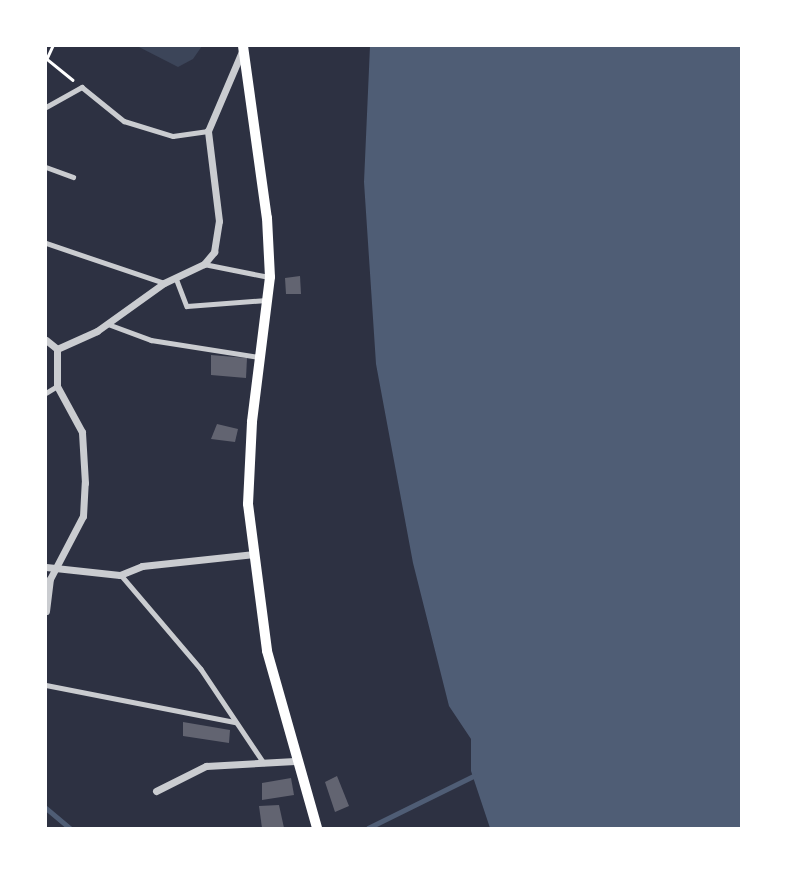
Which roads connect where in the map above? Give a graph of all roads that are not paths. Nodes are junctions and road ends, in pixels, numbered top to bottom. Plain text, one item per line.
1 (244, 47) edge
2 (46, 107) edge
3 (208, 131) junction
4 (46, 167) edge
5 (72, 177) dead end
6 (46, 243) edge
7 (204, 264) junction
8 (176, 277) junction
9 (270, 277) junction
10 (164, 283) junction
11 (268, 300) junction
12 (107, 324) junction
13 (46, 340) edge
14 (57, 349) junction
15 (260, 357) junction
16 (57, 386) junction
17 (46, 393) edge
18 (254, 554) junction
19 (46, 568) edge
20 (58, 568) junction
21 (120, 575) junction
22 (46, 611) edge
23 (46, 685) edge
24 (236, 722) junction
25 (295, 761) junction
26 (265, 764) junction
27 (156, 791) dead end
28 (317, 828) edge

1 - 3 street
1 - 9 main road
2 - 3 lane
3 - 7 street
4 - 5 lane
6 - 10 lane
7 - 8 street
7 - 9 lane
8 - 10 street
8 - 11 lane
9 - 11 main road
10 - 12 street
11 - 15 main road
12 - 14 street
12 - 15 lane
13 - 14 street
14 - 16 street
15 - 18 main road
16 - 17 lane
16 - 20 street
18 - 21 street
18 - 25 main road
19 - 20 street
20 - 21 street
20 - 22 street
21 - 24 lane
23 - 24 lane
24 - 26 lane
25 - 26 street
25 - 28 main road
26 - 27 street

